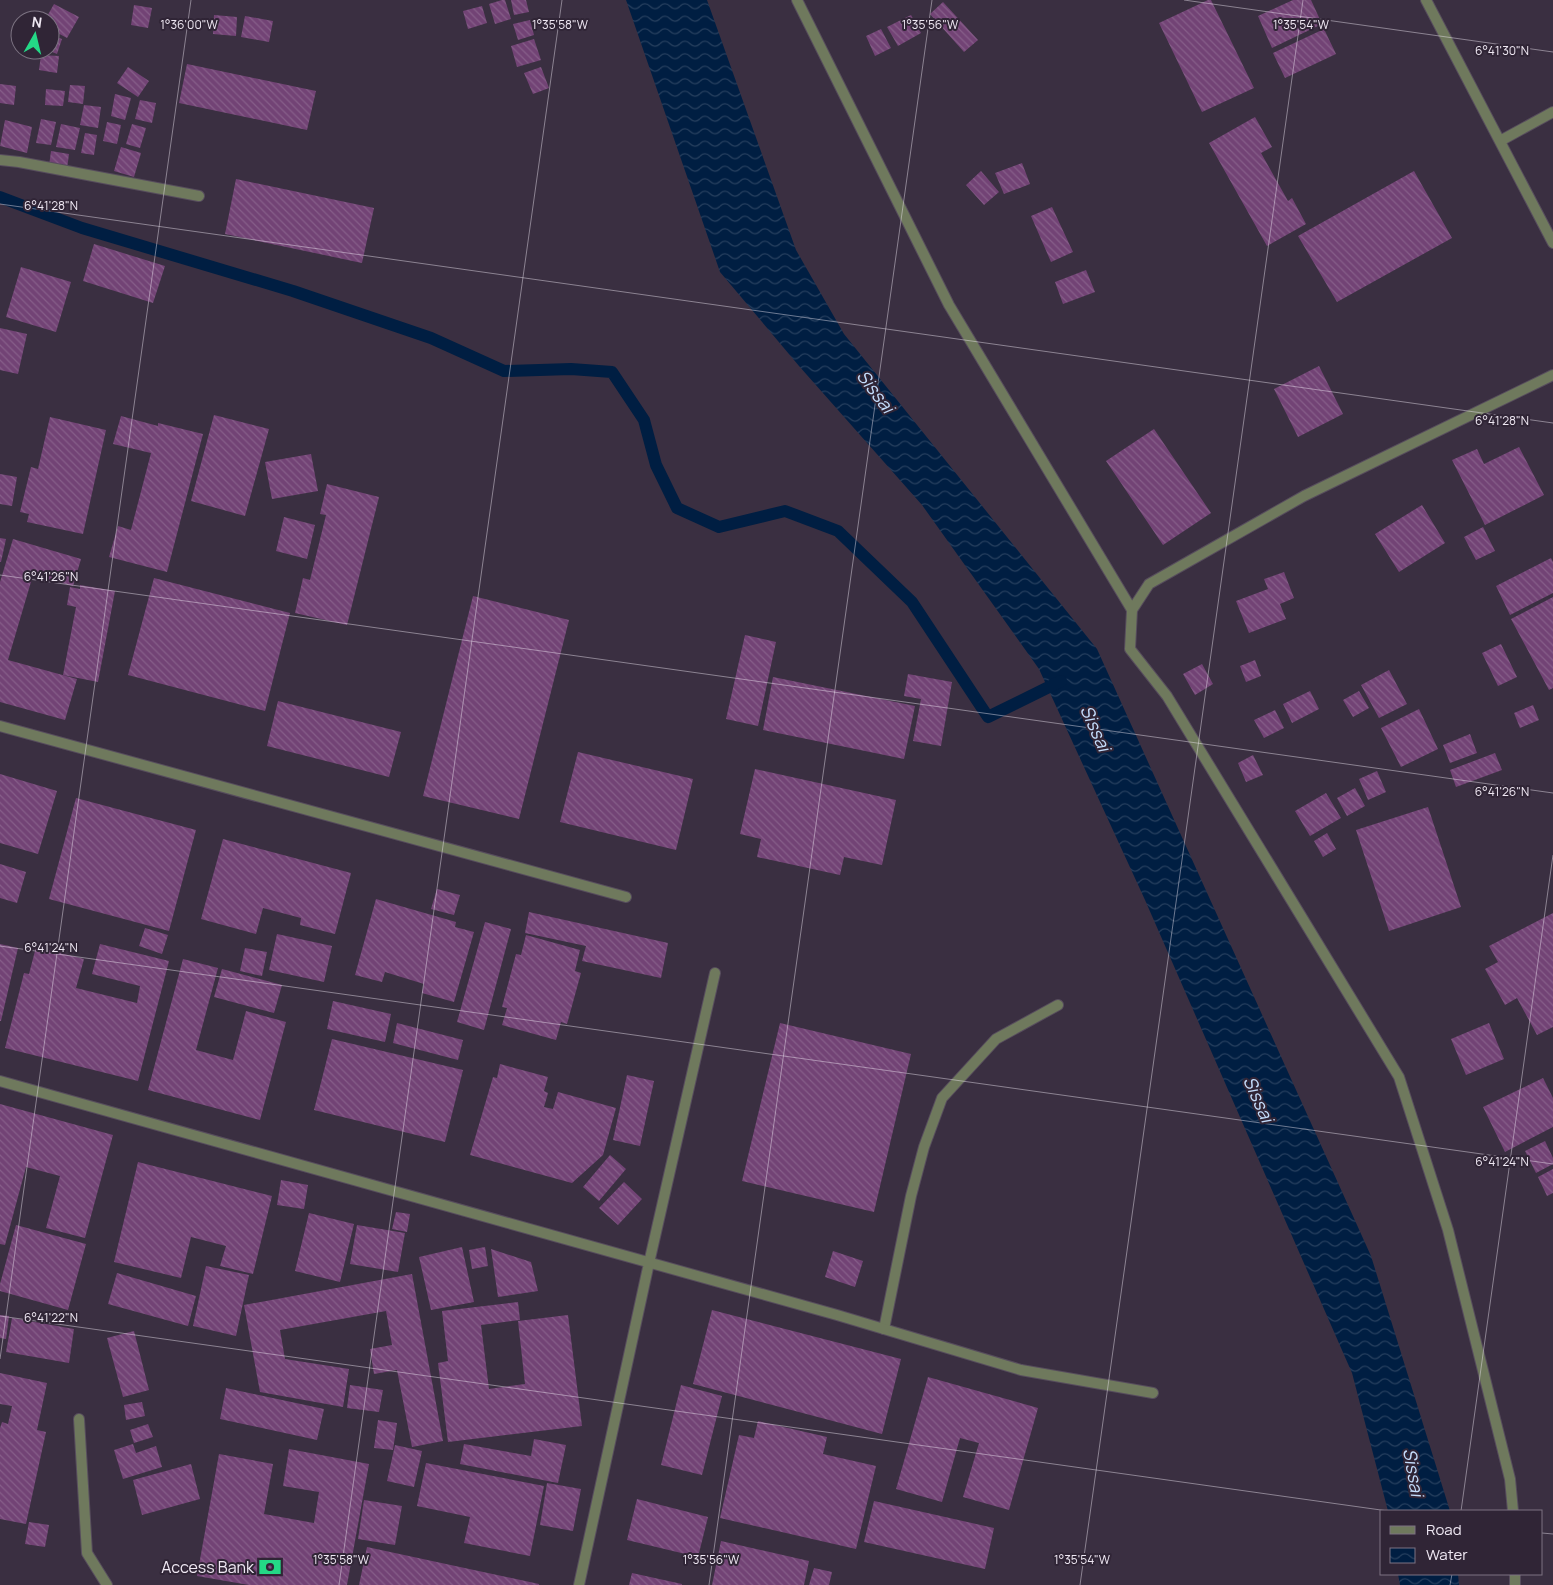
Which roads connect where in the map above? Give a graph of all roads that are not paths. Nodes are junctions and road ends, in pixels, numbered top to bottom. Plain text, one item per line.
1 (797, 0) edge
2 (1426, 0) edge
3 (1553, 112) edge
4 (1500, 141) junction
5 (0, 160) edge
6 (199, 196) dead end
7 (1553, 243) edge
8 (1553, 375) edge
9 (1132, 610) junction
10 (0, 726) edge
11 (626, 897) dead end
12 (714, 973) dead end
13 (1058, 1005) dead end
14 (0, 1081) edge
15 (649, 1263) junction
16 (884, 1329) junction
17 (1153, 1393) dead end
18 (79, 1419) dead end
19 (1513, 1510) edge
20 (107, 1585) edge
21 (579, 1585) edge

1 - 9 street
2 - 4 street
3 - 4 street
4 - 7 street
5 - 6 street
8 - 9 street
9 - 19 street
10 - 11 street
12 - 15 street
13 - 16 street
14 - 15 street
15 - 16 street
15 - 21 street
16 - 17 street
18 - 20 street

